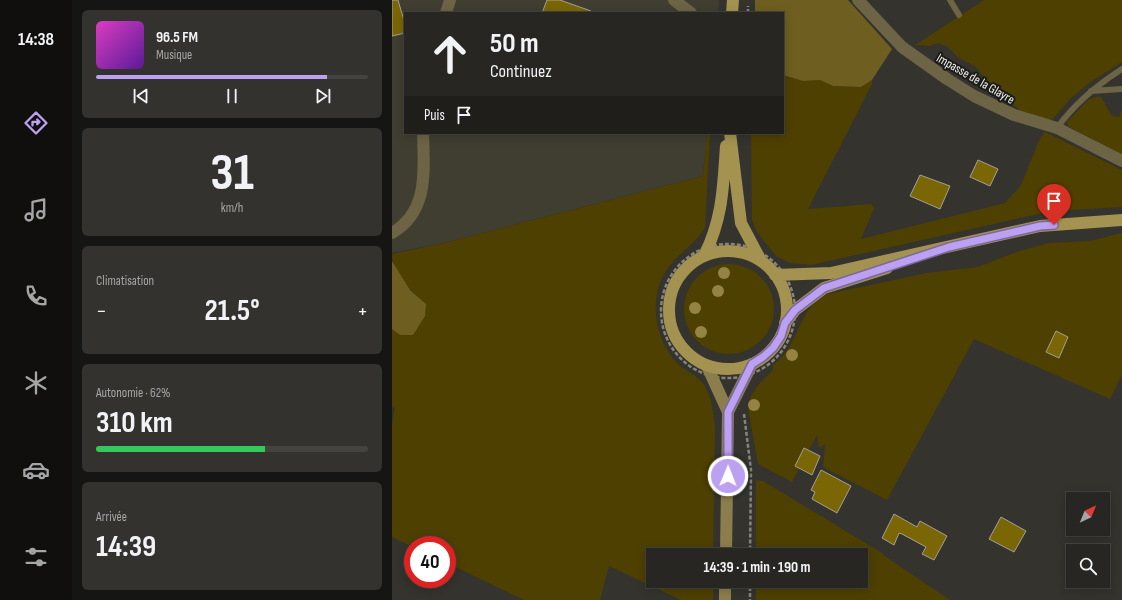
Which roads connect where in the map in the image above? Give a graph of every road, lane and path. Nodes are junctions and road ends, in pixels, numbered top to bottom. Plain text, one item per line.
1 (446, 0) edge
2 (450, 0) edge
3 (674, 0) edge
4 (733, 0) edge
5 (858, 0) edge
6 (950, 0) edge
7 (445, 12) edge
8 (445, 12) edge
9 (690, 12) edge
10 (732, 12) edge
11 (959, 15) dead end
12 (1122, 69) edge
13 (1122, 89) edge
14 (1091, 91) junction
15 (1057, 128) junction
16 (423, 134) edge
17 (729, 134) edge
18 (729, 134) edge
19 (1122, 160) edge
20 (1122, 220) edge
21 (392, 234) edge
22 (949, 247) junction
23 (754, 249) junction
24 (707, 251) junction
25 (760, 261) junction
26 (780, 275) junction
27 (795, 310) junction
28 (785, 323) junction
29 (757, 367) junction
30 (709, 371) junction
31 (760, 374) dead end
32 (747, 376) junction
33 (744, 409) dead end
34 (728, 412) junction
35 (726, 548) edge
36 (750, 548) edge
37 (725, 588) edge
38 (750, 588) edge
39 (725, 600) edge
40 (750, 600) edge

1 - 7 street
2 - 8 street
3 - 9 street
4 - 10 main road
5 - 15 street, Impasse de la Glayre
6 - 11 lane
12 - 14 lane
13 - 14 lane
14 - 15 lane
15 - 19 street, Impasse de la Glayre
16 - 21 street
17 - 23 main road
18 - 24 main road
20 - 22 main road
22 - 26 main road
22 - 27 main road
23 - 24 path
23 - 25 main road
23 - 26 path
24 - 25 main road
24 - 30 main road
24 - 30 path
25 - 26 main road
26 - 27 path
26 - 28 main road
27 - 28 main road
27 - 29 path
28 - 29 main road
29 - 30 main road
29 - 31 path
29 - 32 street
29 - 32 path
30 - 32 path
30 - 34 street
32 - 34 street
33 - 36 path
34 - 35 street
37 - 39 street
38 - 40 path

